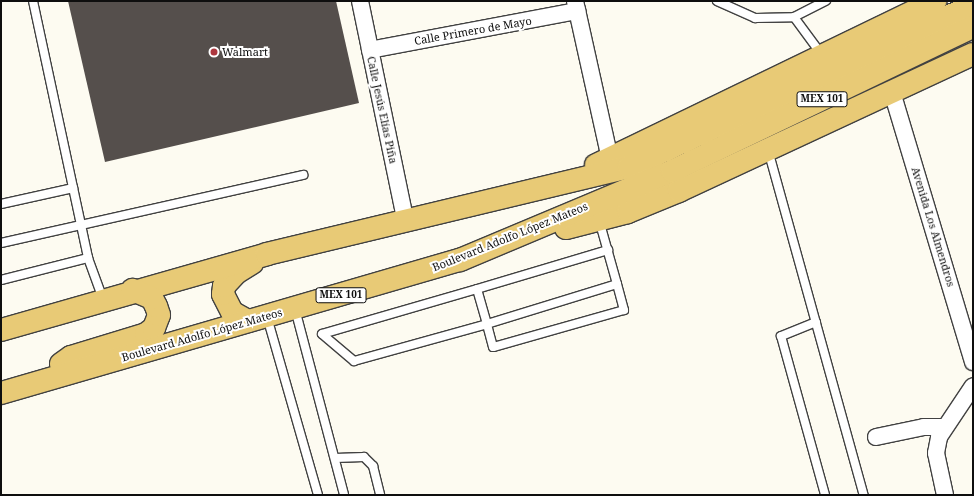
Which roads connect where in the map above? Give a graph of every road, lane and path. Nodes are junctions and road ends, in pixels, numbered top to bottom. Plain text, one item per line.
1 (33, 1) edge
2 (360, 1) edge
3 (717, 1) edge
4 (826, 1) edge
5 (936, 1) edge
6 (973, 4) edge
7 (576, 6) edge
8 (794, 17) junction
9 (973, 27) edge
10 (370, 50) junction
11 (973, 54) edge
12 (822, 55) junction
13 (892, 92) junction
14 (768, 149) junction
15 (610, 160) junction
16 (303, 175) dead end
17 (73, 188) junction
18 (530, 190) junction
19 (1, 204) edge
20 (405, 219) junction
21 (599, 219) junction
22 (81, 224) junction
23 (1, 243) edge
24 (608, 250) junction
25 (267, 254) junction
26 (88, 258) junction
27 (460, 260) junction
28 (1, 280) edge
29 (617, 284) junction
30 (477, 289) junction
31 (133, 290) junction
32 (103, 299) junction
33 (295, 308) junction
34 (257, 319) junction
35 (816, 322) junction
36 (487, 324) junction
37 (1, 330) edge
38 (973, 362) edge
39 (36, 383) junction
40 (1, 393) edge
41 (972, 393) edge
42 (943, 427) junction
43 (876, 437) dead end
44 (335, 458) junction
45 (318, 495) edge
46 (344, 495) edge
47 (380, 495) edge
48 (825, 495) edge
49 (864, 495) edge
50 (945, 495) edge

1 - 17 lane
2 - 10 street, Calle Jesús Elías Piña
3 - 8 lane
4 - 8 lane
5 - 12 main road
6 - 18 main road, MEX 101
7 - 10 street, Calle Primero de Mayo
7 - 15 street
8 - 12 lane
9 - 27 main road, Boulevard Adolfo López Mateos / MEX 101
10 - 20 street, Calle Jesús Elías Piña
11 - 13 main road
12 - 15 main road
13 - 14 main road
13 - 38 street, Avenida Los Almendros
14 - 21 main road
14 - 35 lane
15 - 18 main road
16 - 22 lane
17 - 19 lane
17 - 22 lane
18 - 20 main road, MEX 101
20 - 25 main road, MEX 101
21 - 24 lane
21 - 27 main road
22 - 23 lane
22 - 26 lane
24 - 29 lane
24 - 30 lane
25 - 31 main road, MEX 101
25 - 34 main road
26 - 28 lane
26 - 32 lane
27 - 33 main road, Boulevard Adolfo López Mateos / MEX 101
29 - 36 lane
29 - 36 lane
30 - 36 lane
30 - 36 lane
31 - 32 main road, MEX 101
31 - 39 main road
32 - 37 main road, MEX 101
33 - 34 main road, Boulevard Adolfo López Mateos / MEX 101
33 - 44 lane
34 - 39 main road, Boulevard Adolfo López Mateos / MEX 101
34 - 45 lane
35 - 48 lane
35 - 49 lane
39 - 40 main road, Boulevard Adolfo López Mateos / MEX 101
41 - 42 street
42 - 43 street
42 - 50 street
44 - 46 lane
44 - 47 lane

